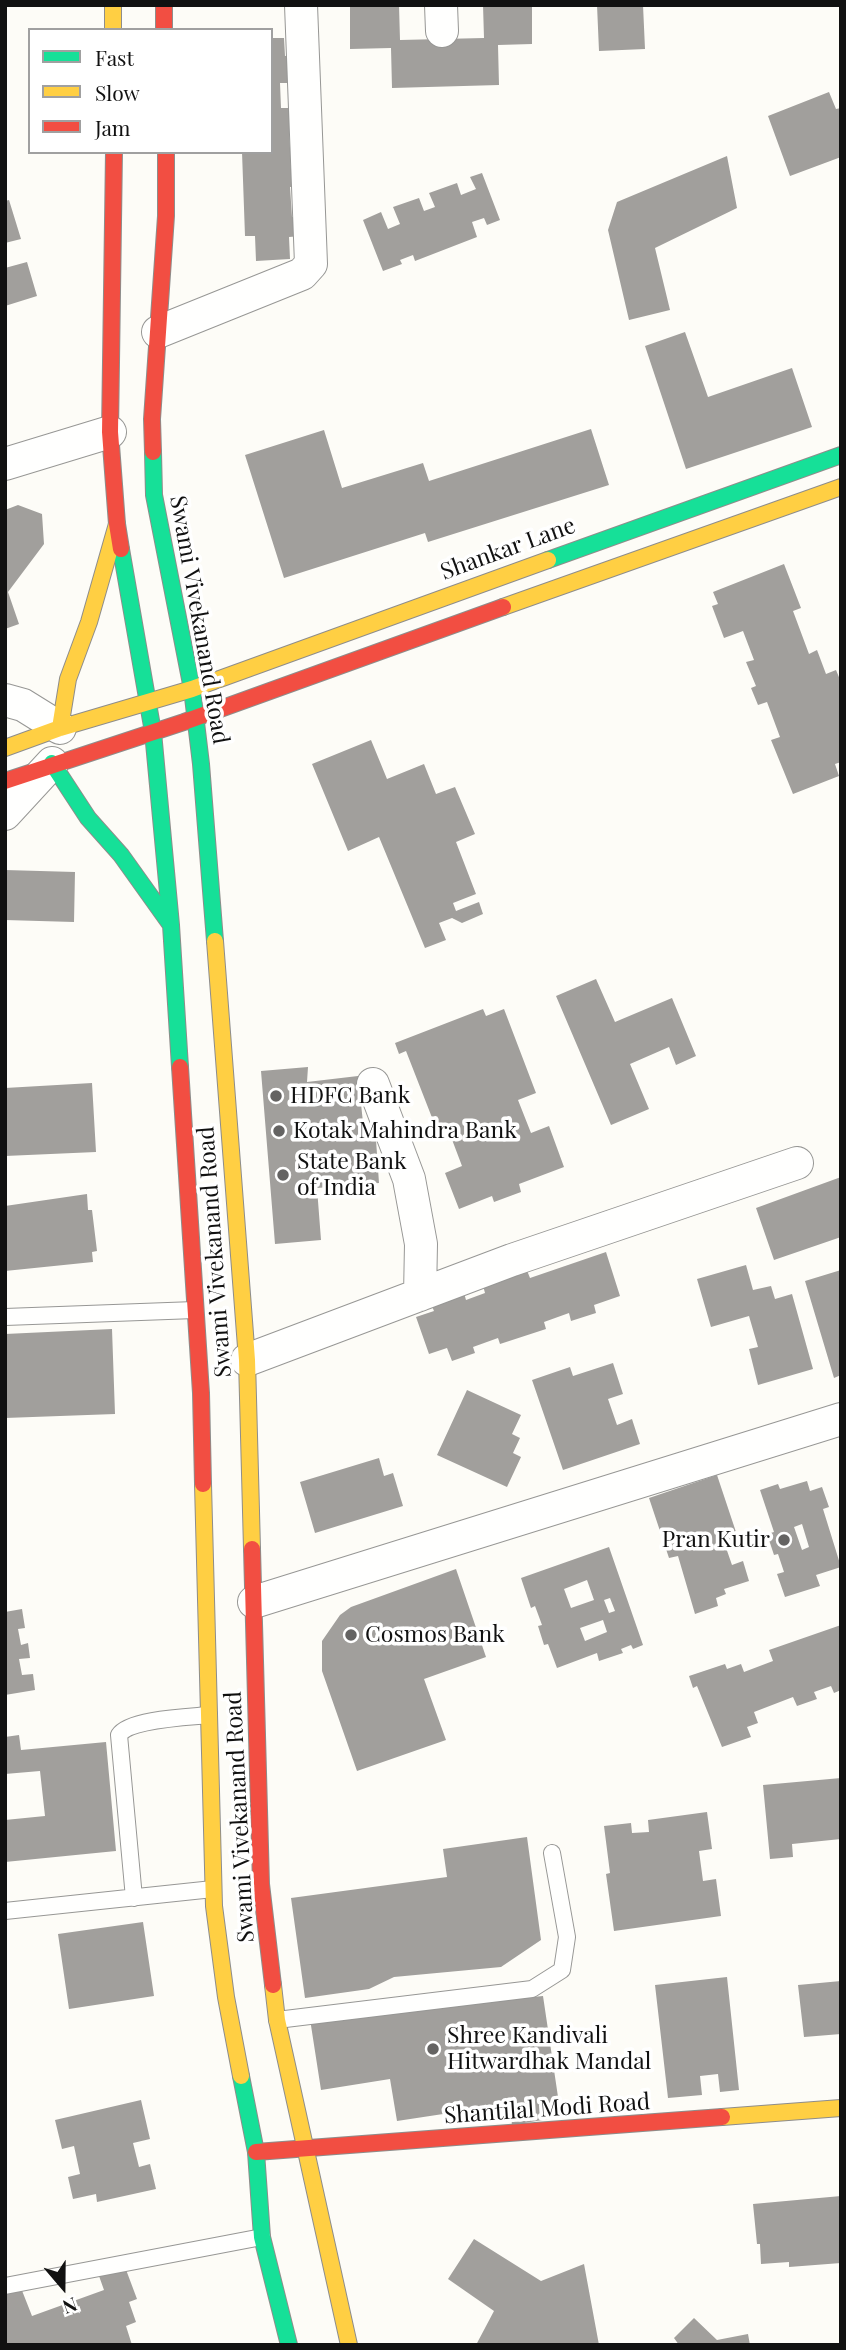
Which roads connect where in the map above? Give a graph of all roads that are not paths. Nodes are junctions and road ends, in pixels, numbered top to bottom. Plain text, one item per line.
1 (113, 5) edge
2 (164, 5) edge
3 (301, 5) edge
4 (113, 28) edge
5 (164, 28) edge
6 (114, 154) edge
7 (166, 154) edge
8 (158, 332) junction
9 (110, 432) junction
10 (841, 455) edge
11 (5, 464) edge
12 (841, 487) edge
13 (117, 524) junction
14 (192, 689) junction
15 (5, 700) edge
16 (147, 704) junction
17 (195, 720) junction
18 (60, 729) junction
19 (153, 732) junction
20 (5, 748) edge
21 (52, 763) junction
22 (5, 781) edge
23 (5, 814) edge
24 (171, 925) junction
25 (373, 1083) dead end
26 (797, 1163) dead end
27 (420, 1294) junction
28 (195, 1310) junction
29 (5, 1317) edge
30 (247, 1360) junction
31 (841, 1419) edge
32 (254, 1602) junction
33 (209, 1715) junction
34 (552, 1853) dead end
35 (214, 1889) junction
36 (134, 1898) junction
37 (5, 1911) edge
38 (278, 2020) junction
39 (841, 2108) edge
40 (304, 2150) junction
41 (256, 2152) junction
42 (262, 2237) junction
43 (5, 2286) edge
44 (289, 2345) edge
45 (349, 2345) edge

1 - 4 main road
2 - 5 main road
3 - 8 street
6 - 9 main road, Swami Vivekanand Road
7 - 8 main road, Swami Vivekanand Road
8 - 14 main road, Swami Vivekanand Road
9 - 11 street
9 - 13 main road, Swami Vivekanand Road
10 - 14 main road, Shankar Lane
12 - 17 main road
13 - 16 main road, Swami Vivekanand Road
13 - 18 main road
14 - 16 main road, Shankar Lane
14 - 17 main road, Swami Vivekanand Road
15 - 18 street
16 - 18 main road, Shankar Lane
16 - 19 main road, Swami Vivekanand Road
17 - 19 main road
17 - 30 main road, Swami Vivekanand Road
18 - 20 main road, Shankar Lane
19 - 21 main road
19 - 24 main road, Swami Vivekanand Road
21 - 22 main road
21 - 23 street
21 - 24 main road
24 - 28 main road, Swami Vivekanand Road
25 - 27 street
26 - 27 street
27 - 30 street
28 - 29 lane
28 - 33 main road, Swami Vivekanand Road
30 - 32 main road, Swami Vivekanand Road
31 - 32 street
32 - 38 main road, Swami Vivekanand Road
33 - 35 main road, Swami Vivekanand Road
33 - 36 lane
34 - 38 lane
35 - 36 lane
35 - 41 main road, Swami Vivekanand Road
36 - 37 lane
38 - 40 main road, Swami Vivekanand Road
39 - 40 main road, Shantilal Modi Road
40 - 41 main road, Shantilal Modi Road
40 - 45 main road, Swami Vivekanand Road
41 - 42 main road, Swami Vivekanand Road
42 - 43 lane
42 - 44 main road, Swami Vivekanand Road

